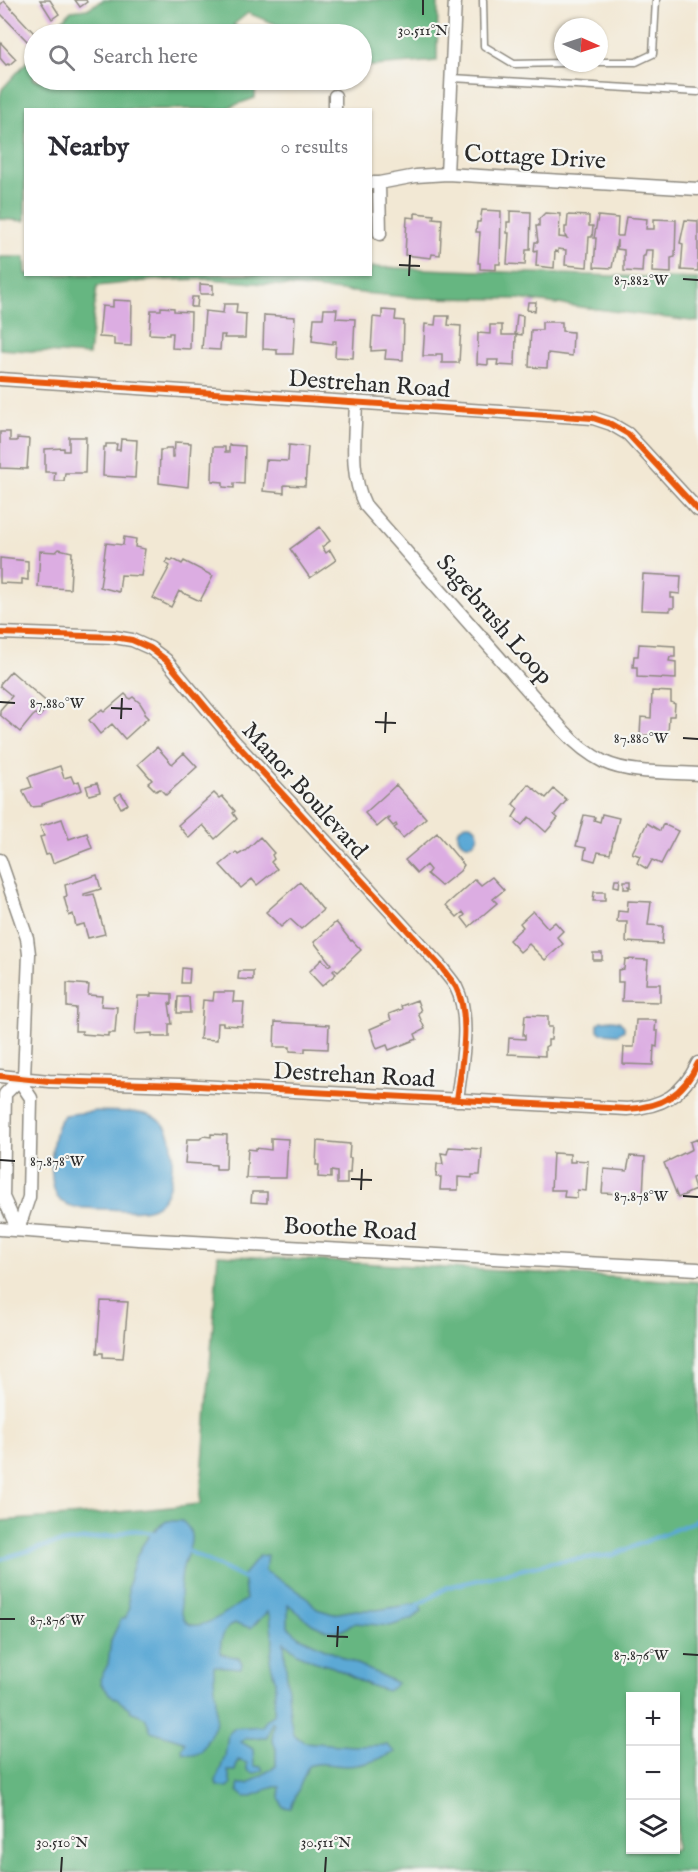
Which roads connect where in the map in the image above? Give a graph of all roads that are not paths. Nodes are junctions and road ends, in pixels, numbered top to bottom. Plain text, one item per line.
1 (454, 0) edge
2 (483, 0) edge
3 (656, 0) edge
4 (608, 62) edge
5 (554, 63) edge
6 (451, 78) junction
7 (698, 92) edge
8 (335, 96) dead end
9 (335, 108) edge
10 (447, 174) junction
11 (375, 183) edge
12 (698, 189) edge
13 (380, 234) dead end
14 (0, 379) edge
15 (356, 402) junction
16 (698, 510) edge
17 (0, 633) edge
18 (698, 774) edge
19 (0, 860) edge
20 (698, 1063) edge
21 (0, 1076) edge
22 (21, 1079) junction
23 (458, 1100) junction
24 (0, 1229) edge
25 (18, 1230) junction
26 (698, 1269) edge

1 - 6 street
2 - 5 lane
3 - 4 lane
6 - 7 lane
6 - 10 street
8 - 9 street
10 - 11 street, Cottage Drive
10 - 12 street, Cottage Drive
11 - 13 street
14 - 15 street, Destrehan Road
15 - 16 street, Destrehan Road
15 - 18 street, Sagebrush Loop
17 - 23 street, Manor Boulevard
19 - 22 street
20 - 23 street, Destrehan Road
21 - 22 street, Destrehan Road
22 - 23 street, Destrehan Road
22 - 25 street
22 - 25 street
24 - 25 street, Boothe Road
25 - 26 street, Boothe Road

